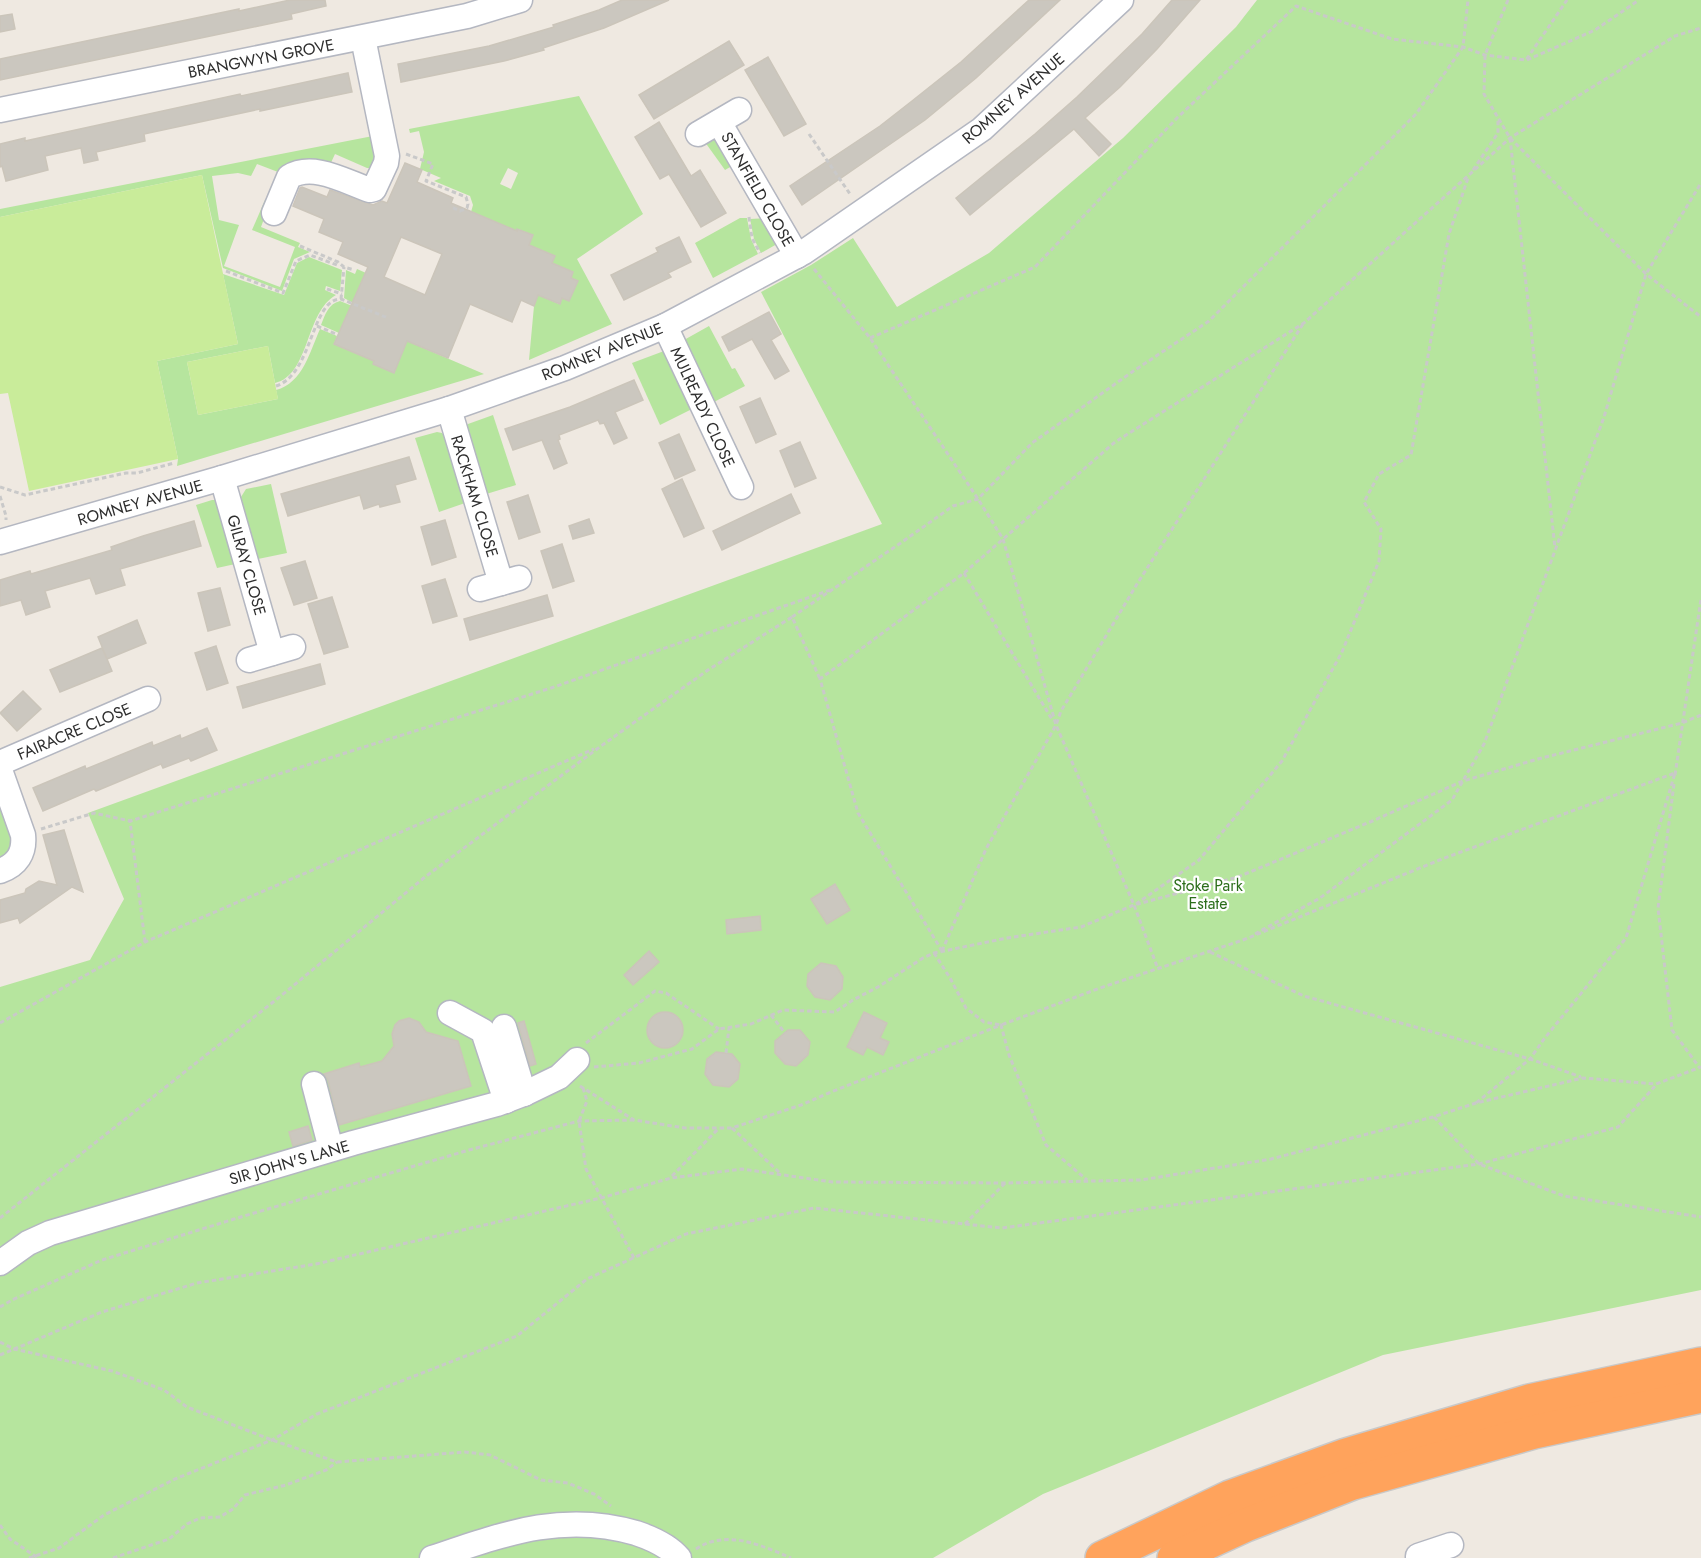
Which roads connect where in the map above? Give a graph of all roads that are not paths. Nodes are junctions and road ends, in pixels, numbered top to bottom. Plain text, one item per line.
1 (520, 0) edge
2 (1121, 0) edge
3 (363, 38) junction
4 (0, 110) edge
5 (698, 134) dead end
6 (274, 213) dead end
7 (804, 260) junction
8 (665, 326) junction
9 (449, 409) junction
10 (222, 478) junction
11 (742, 487) dead end
12 (0, 542) edge
13 (500, 583) dead end
14 (249, 660) dead end
15 (153, 694) dead end
16 (0, 763) edge
17 (0, 770) edge
18 (0, 871) edge
19 (450, 1013) dead end
20 (504, 1027) dead end
21 (577, 1060) road end
22 (314, 1084) dead end
23 (515, 1097) junction
24 (331, 1149) junction
25 (0, 1263) edge
26 (1701, 1364) edge
27 (1701, 1396) edge
28 (1451, 1545) dead end
29 (681, 1554) edge
30 (432, 1558) edge
31 (1102, 1558) edge
32 (1174, 1558) edge
33 (1418, 1558) edge

1 - 3 street, BRANGWYN GROVE
2 - 7 street, ROMNEY AVENUE
3 - 4 street, BRANGWYN GROVE
3 - 6 street
5 - 7 street, STANFIELD CLOSE
7 - 8 street, ROMNEY AVENUE
8 - 9 street, ROMNEY AVENUE
8 - 11 street, MULREADY CLOSE
9 - 10 street, ROMNEY AVENUE
9 - 13 street, RACKHAM CLOSE
10 - 12 street, ROMNEY AVENUE
10 - 14 street, GILRAY CLOSE
15 - 16 street, FAIRACRE CLOSE
17 - 18 street
19 - 23 street
20 - 23 street
21 - 23 street, SIR JOHN'S LANE
22 - 24 street
23 - 24 street, SIR JOHN'S LANE
24 - 25 street, SIR JOHN'S LANE
26 - 31 highway
27 - 32 highway
28 - 33 street
29 - 30 street

